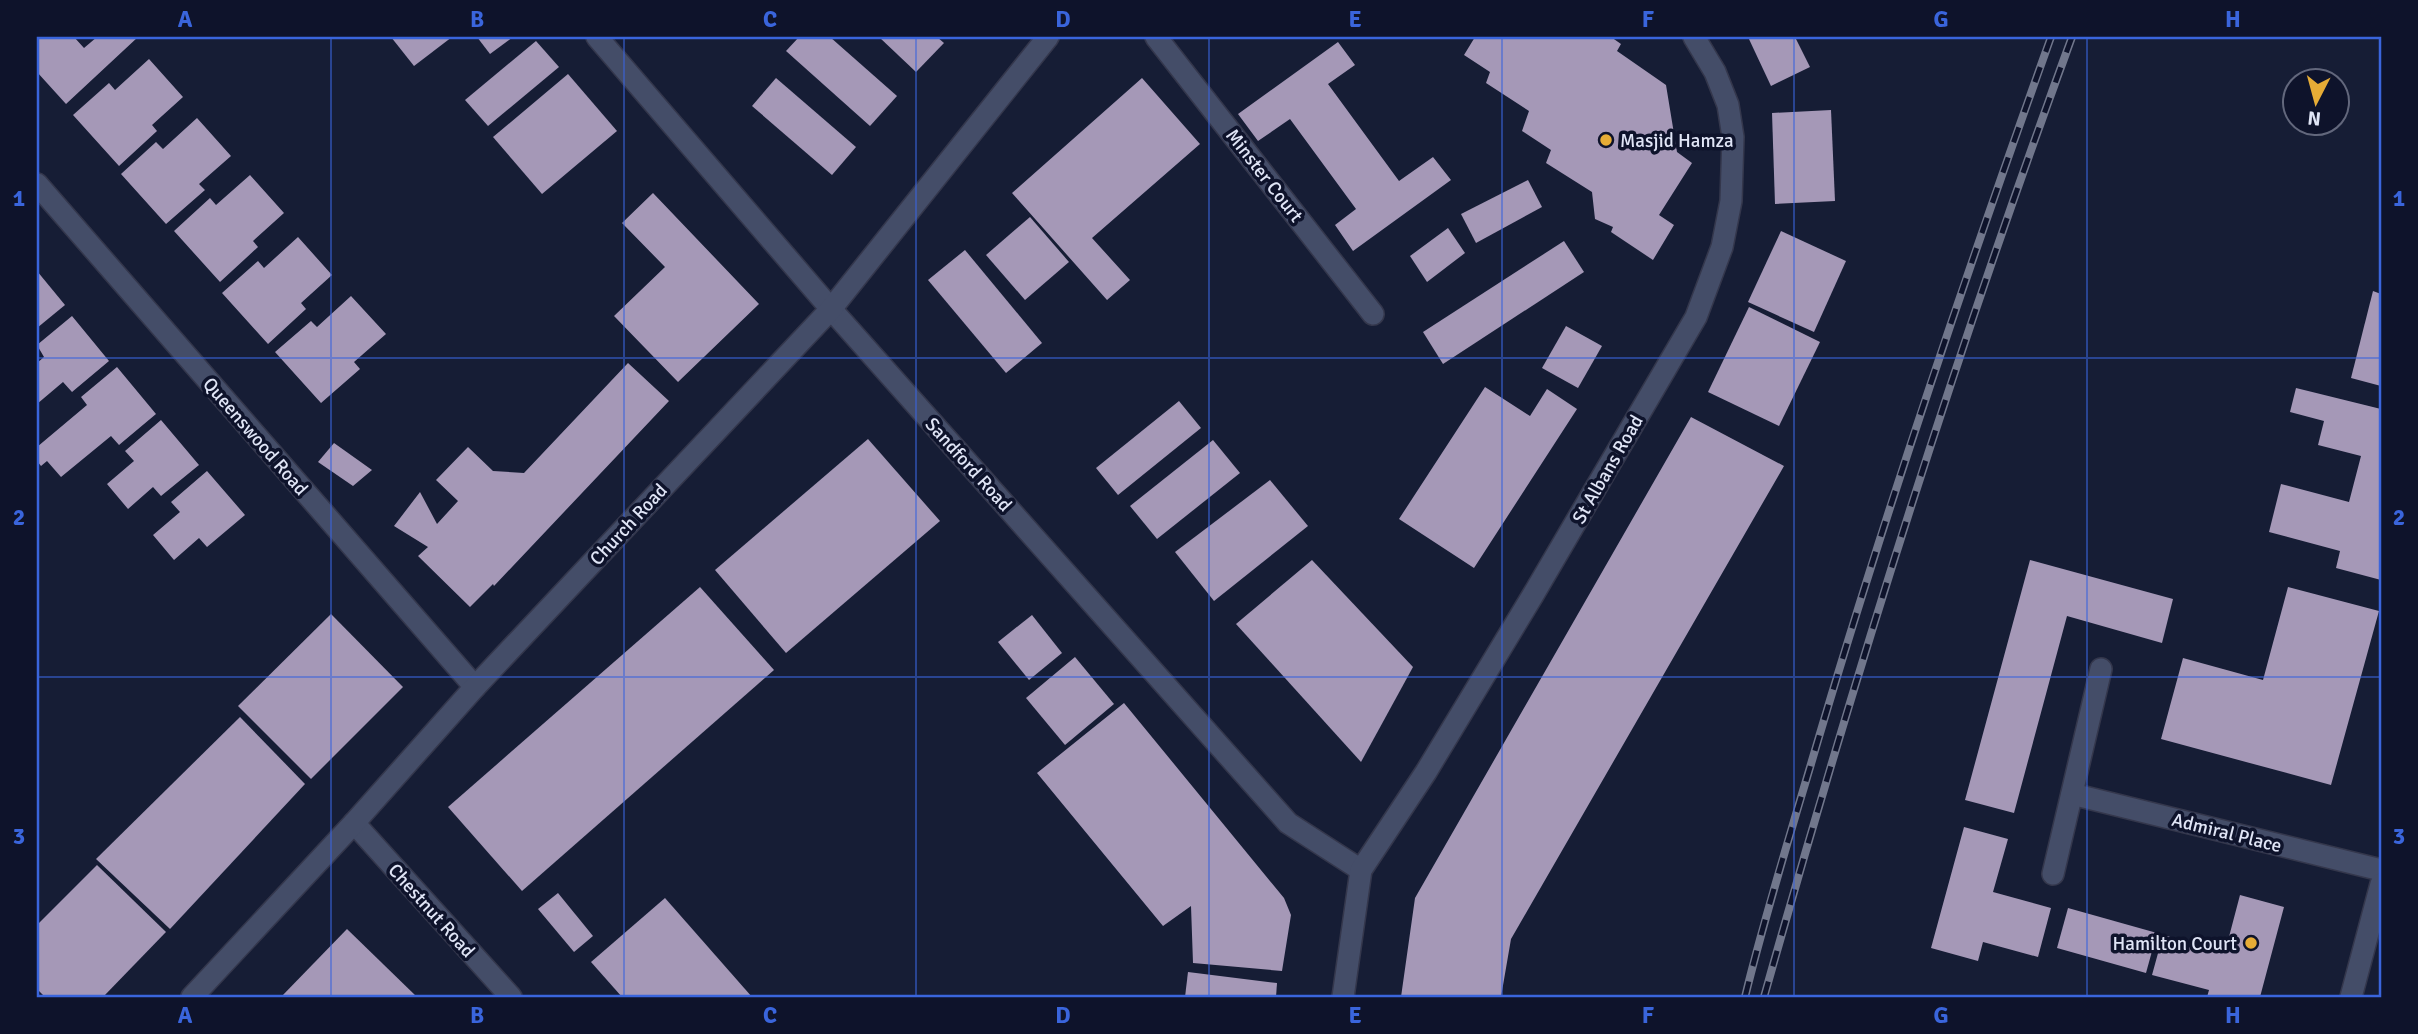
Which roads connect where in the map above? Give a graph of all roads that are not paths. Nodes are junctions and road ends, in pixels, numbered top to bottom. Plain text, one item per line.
1 (597, 37) edge
2 (1048, 37) edge
3 (1156, 37) edge
4 (1694, 37) edge
5 (37, 184) edge
6 (831, 309) junction
7 (1373, 314) dead end
8 (2101, 668) dead end
9 (475, 687) junction
10 (2072, 794) junction
11 (354, 823) junction
12 (1361, 870) junction
13 (2381, 870) edge
14 (2053, 874) dead end
15 (2381, 884) edge
16 (192, 997) edge
17 (511, 997) edge
18 (1343, 997) edge
19 (2351, 997) edge

1 - 6 street, Sandford Road
2 - 6 street, Church Road
3 - 7 street, Minster Court
4 - 12 street, St Albans Road
5 - 9 street, Queenswood Road
6 - 9 street, Church Road
6 - 12 street, Sandford Road
8 - 10 street
9 - 11 street, Church Road
10 - 13 street, Admiral Place
10 - 14 street
11 - 16 street, Church Road
11 - 17 street, Chestnut Road
12 - 18 street
15 - 19 street

